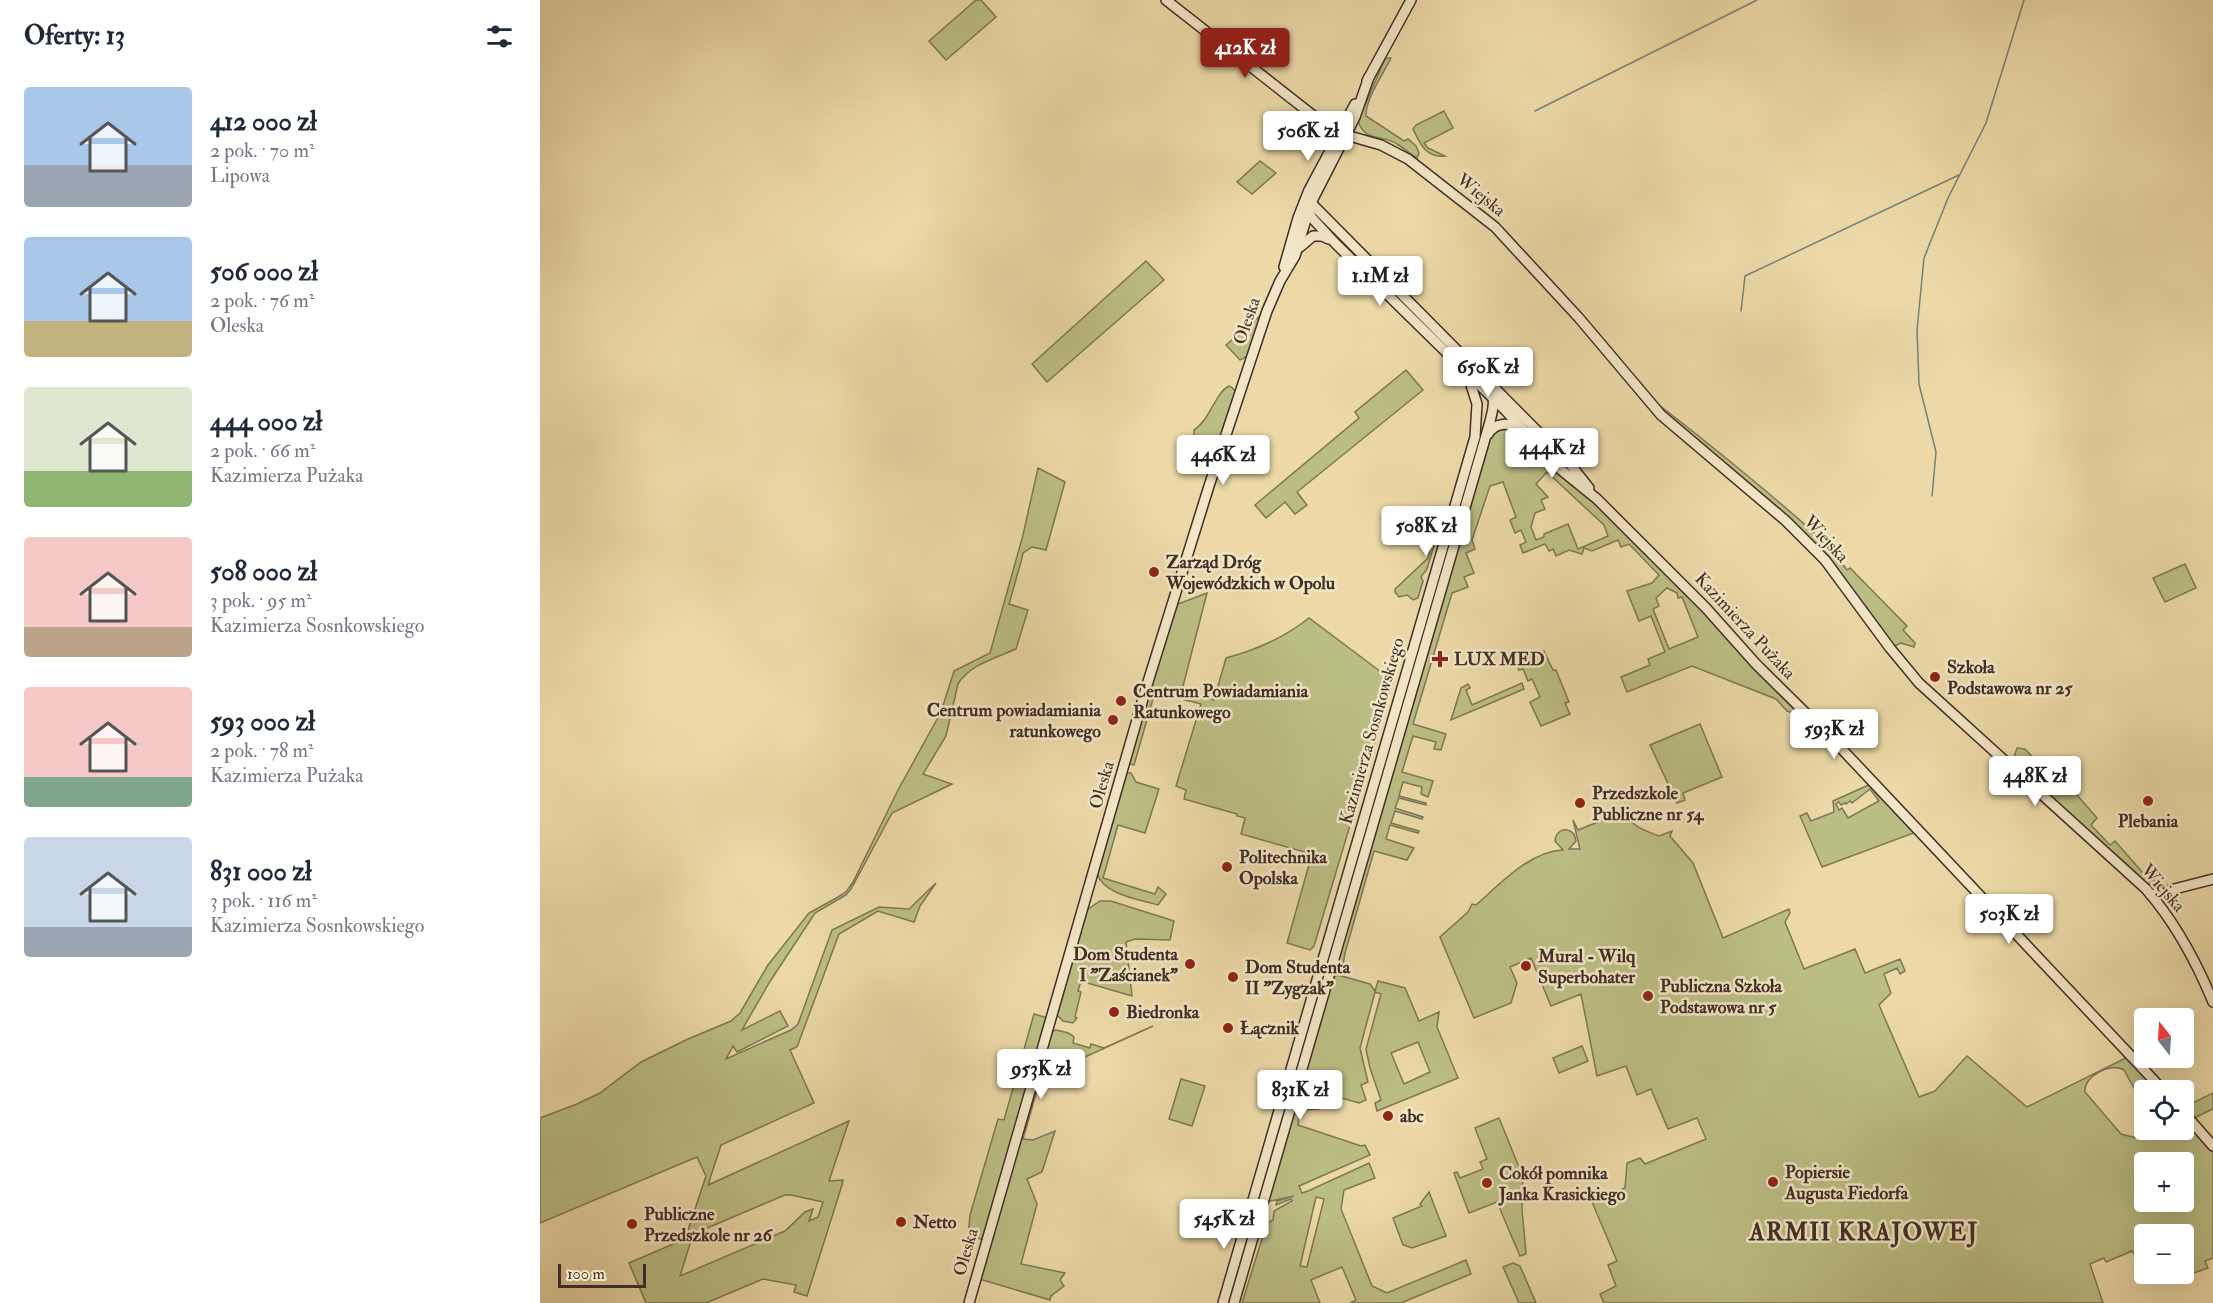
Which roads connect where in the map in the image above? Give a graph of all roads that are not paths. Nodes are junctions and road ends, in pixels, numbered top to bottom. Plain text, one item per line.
1 (1166, 0) edge
2 (1411, 0) edge
3 (1369, 77) junction
4 (1354, 120) junction
5 (1343, 134) junction
6 (1369, 141) junction
7 (1307, 203) junction
8 (1309, 214) junction
9 (1336, 244) junction
10 (1295, 256) junction
11 (1280, 280) junction
12 (1467, 374) junction
13 (1488, 381) junction
14 (1496, 406) junction
15 (1520, 415) junction
16 (1527, 436) junction
17 (1480, 439) junction
18 (1597, 499) junction
19 (2213, 879) edge
20 (2151, 895) junction
21 (2213, 1002) edge
22 (2154, 1080) edge
23 (2194, 1124) edge
24 (2213, 1146) edge
25 (969, 1303) edge
26 (1223, 1303) edge
27 (1234, 1303) edge

1 - 5 street, Wiejska
2 - 3 street, Oleska
3 - 4 street, Oleska
3 - 5 street, Oleska
4 - 5 street, Oleska
4 - 6 street
5 - 6 street, Wiejska
5 - 7 street, Oleska
6 - 20 street, Wiejska
7 - 8 street, Oleska
7 - 11 street, Oleska
7 - 13 street, Kazimierza Pużaka
8 - 9 street, Kazimierza Pużaka
8 - 10 street, Oleska
9 - 10 street
9 - 12 street, Kazimierza Pużaka
10 - 11 street, Oleska
11 - 25 street, Oleska
12 - 14 street, Kazimierza Pużaka
12 - 17 street, Kazimierza Sosnkowskiego
13 - 14 street
13 - 15 street, Kazimierza Pużaka
14 - 15 street
14 - 16 street, Kazimierza Pużaka
14 - 17 street
15 - 18 street, Kazimierza Pużaka
16 - 17 street
16 - 18 street, Kazimierza Pużaka
17 - 26 street, Kazimierza Sosnkowskiego
17 - 27 street, Kazimierza Sosnkowskiego
18 - 22 street, Kazimierza Pużaka
19 - 20 street
20 - 21 street, Wiejska
23 - 24 street

